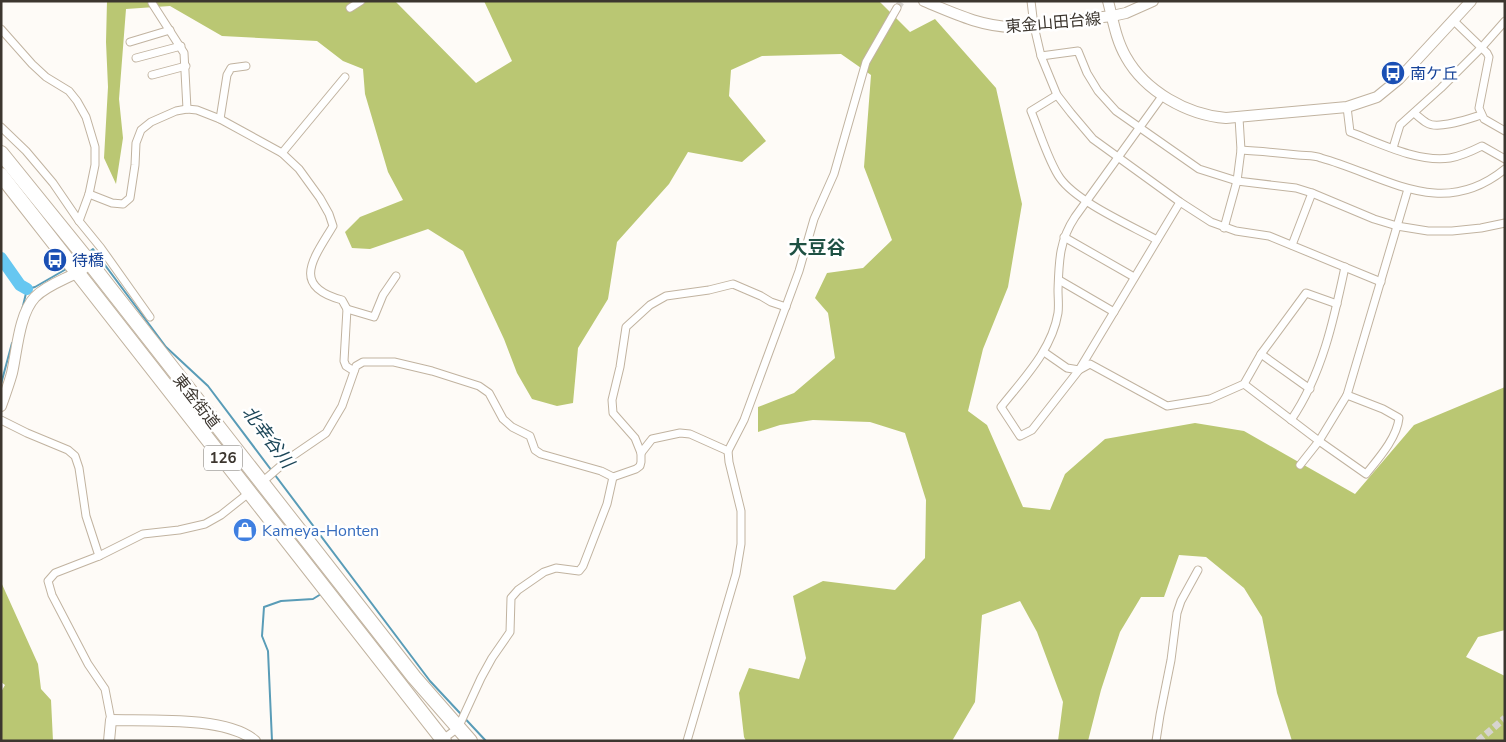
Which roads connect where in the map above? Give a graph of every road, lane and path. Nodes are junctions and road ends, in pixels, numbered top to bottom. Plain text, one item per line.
1 (361, 1) edge
2 (924, 1) edge
3 (1031, 1) edge
4 (1108, 1) edge
5 (1153, 1) edge
6 (1471, 1) edge
7 (152, 3) dead end
8 (350, 8) dead end
9 (897, 8) tunnel mouth
10 (1112, 16) junction
11 (1454, 21) junction
12 (1505, 21) edge
13 (1034, 26) junction
14 (1, 28) edge
15 (170, 30) junction
16 (130, 42) dead end
17 (181, 46) junction
18 (1482, 47) junction
19 (1041, 56) junction
20 (136, 58) dead end
21 (186, 66) junction
22 (246, 66) dead end
23 (152, 75) dead end
24 (344, 78) dead end
25 (1057, 95) junction
26 (1163, 95) junction
27 (1347, 107) junction
28 (187, 109) junction
29 (1414, 113) junction
30 (1481, 115) junction
31 (1239, 118) junction
32 (220, 119) junction
33 (1139, 128) junction
34 (2, 130) edge
35 (1505, 130) edge
36 (1393, 148) junction
37 (1241, 150) junction
38 (1, 153) edge
39 (282, 153) junction
40 (1118, 156) junction
41 (1505, 159) edge
42 (1505, 169) edge
43 (1, 175) edge
44 (1237, 181) junction
45 (1408, 189) junction
46 (1312, 193) junction
47 (89, 194) junction
48 (1086, 201) junction
49 (1180, 202) junction
50 (79, 221) junction
51 (1505, 224) edge
52 (1397, 226) junction
53 (1224, 228) junction
54 (1064, 237) junction
55 (1157, 240) junction
56 (1292, 245) junction
57 (90, 263) junction
58 (1346, 267) junction
59 (78, 272) junction
60 (396, 276) dead end
61 (1134, 277) junction
62 (1059, 280) junction
63 (1381, 282) junction
64 (1337, 304) junction
65 (786, 307) junction
66 (348, 309) junction
67 (1114, 312) junction
68 (150, 316) dead end
69 (1044, 352) junction
70 (1261, 354) junction
71 (1079, 370) junction
72 (354, 371) junction
73 (1244, 384) junction
74 (1310, 389) junction
75 (1347, 395) junction
76 (1, 406) edge
77 (1, 420) edge
78 (1291, 420) junction
79 (1318, 441) junction
80 (728, 451) junction
81 (641, 453) junction
82 (1300, 465) dead end
83 (612, 477) junction
84 (261, 483) junction
85 (250, 492) junction
86 (99, 556) junction
87 (1198, 570) dead end
88 (111, 720) junction
89 (458, 728) junction
90 (444, 740) edge
91 (110, 741) edge
92 (255, 741) edge
93 (470, 741) edge
94 (687, 741) edge
95 (1156, 741) edge

1 - 8 street
2 - 13 street, 東金山田台線
3 - 13 street
4 - 10 street
5 - 10 street, 東金山田台線
6 - 11 street
7 - 15 street
9 - 65 street
10 - 13 street, 東金山田台線
10 - 26 street
11 - 18 street
11 - 27 street
12 - 18 street
13 - 19 street
14 - 47 street
15 - 16 street
15 - 17 street
17 - 20 street
17 - 21 street
18 - 29 street
18 - 30 street
19 - 25 street
19 - 33 street
21 - 23 street
21 - 28 street
22 - 32 street
24 - 39 street
25 - 40 street
25 - 48 street
26 - 31 street
26 - 33 street
27 - 31 street
27 - 36 street
28 - 32 street
28 - 47 street
29 - 30 street
29 - 36 street
30 - 35 street
31 - 37 street
32 - 39 street
33 - 40 street
33 - 44 street
34 - 50 street
36 - 41 street
37 - 44 street
37 - 45 street
38 - 57 highway, 東金街道 / 126
39 - 66 street
40 - 48 street
40 - 49 street
42 - 45 street
43 - 59 highway, 東金街道 / 126
44 - 46 street
44 - 53 street
45 - 52 street
46 - 52 street
46 - 56 street
47 - 50 street
48 - 54 street
48 - 55 street
49 - 53 street
49 - 55 street
50 - 68 street
51 - 52 street
52 - 63 street
53 - 56 street
54 - 61 street
54 - 62 street
55 - 61 street
56 - 58 street
57 - 59 street
57 - 84 highway, 東金街道 / 126
58 - 63 street
58 - 64 street
59 - 76 street
59 - 85 highway, 東金街道 / 126
60 - 66 street
61 - 67 street
62 - 67 street
62 - 69 street
63 - 75 street
64 - 70 street
64 - 74 street
65 - 80 street
65 - 81 street
66 - 72 street
67 - 71 street
69 - 71 street
69 - 71 street
70 - 73 street
70 - 74 street
71 - 73 street
72 - 83 street
72 - 84 street
73 - 78 street
74 - 78 street
75 - 79 street
75 - 79 street
77 - 86 street
78 - 79 street
79 - 82 street
80 - 81 street
80 - 94 street
81 - 83 street
83 - 89 street
84 - 85 highway
84 - 89 highway, 東金街道 / 126
85 - 86 street
85 - 90 highway, 東金街道 / 126
86 - 88 street
87 - 95 street
88 - 91 street
88 - 92 street
89 - 90 street
89 - 93 highway, 東金街道 / 126

